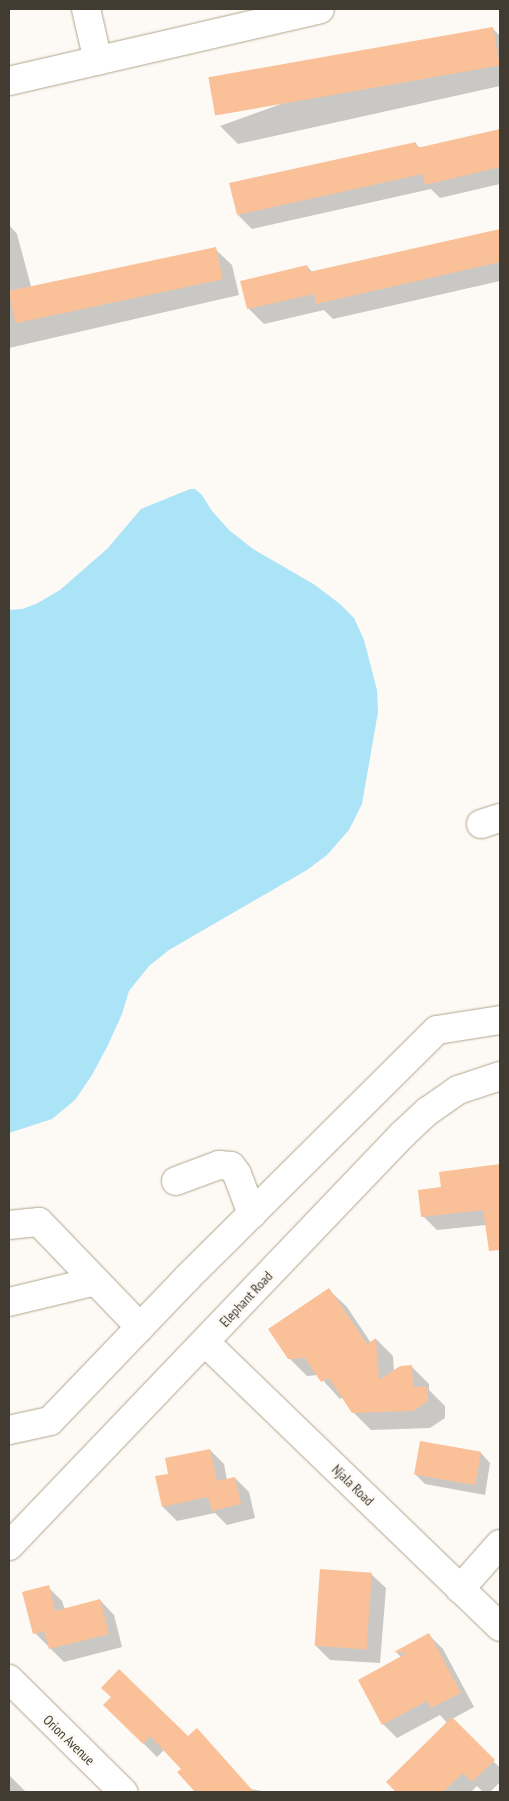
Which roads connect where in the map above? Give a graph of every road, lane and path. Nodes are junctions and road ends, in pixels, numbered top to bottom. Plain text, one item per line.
1 (86, 9) edge
2 (320, 9) edge
3 (98, 60) junction
4 (9, 80) edge
5 (500, 1020) edge
6 (500, 1076) edge
7 (176, 1181) dead end
8 (252, 1214) junction
9 (9, 1225) edge
10 (96, 1281) junction
11 (9, 1302) edge
12 (140, 1327) junction
13 (205, 1342) junction
14 (9, 1430) edge
15 (500, 1544) edge
16 (9, 1546) edge
17 (460, 1589) junction
18 (500, 1627) edge
19 (11, 1684) edge
20 (122, 1792) edge

1 - 3 street
2 - 3 street
3 - 4 street
5 - 8 street
6 - 13 street, Elephant Road
7 - 8 street
8 - 12 street
9 - 10 street
10 - 11 street
10 - 12 street
12 - 14 street
13 - 16 street, Elephant Road
13 - 17 street, Njala Road
15 - 17 street
17 - 18 street, Njala Road
19 - 20 street, Orion Avenue

